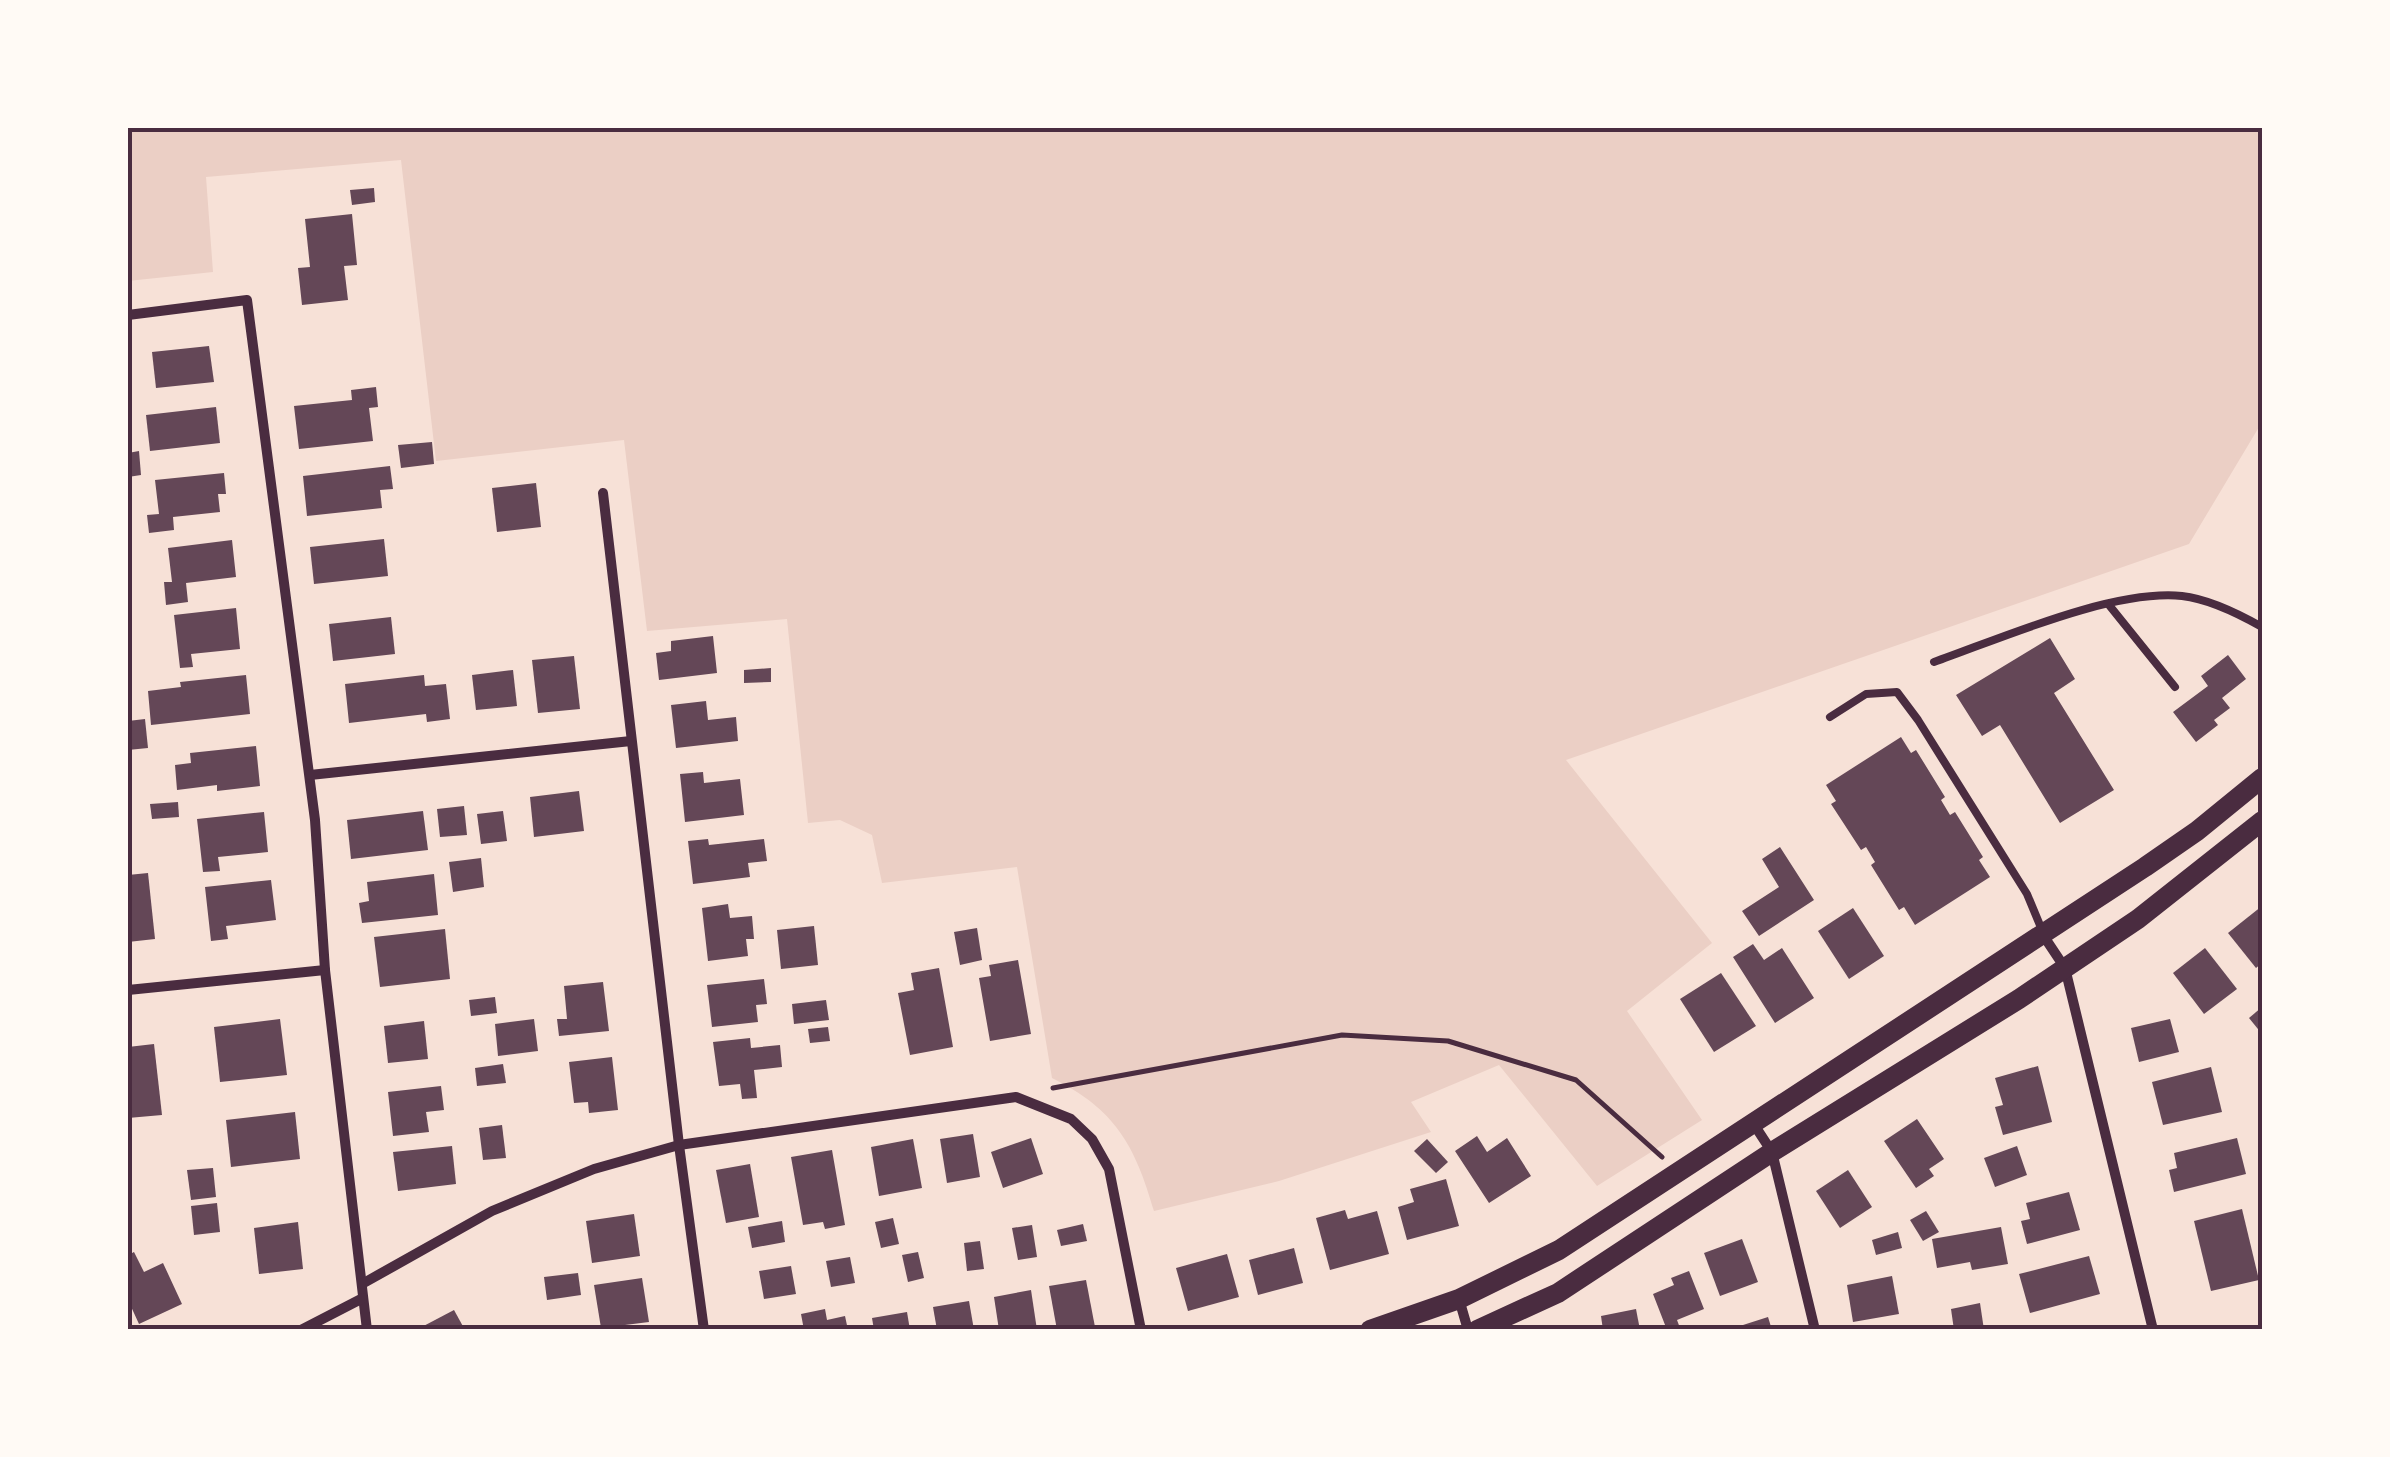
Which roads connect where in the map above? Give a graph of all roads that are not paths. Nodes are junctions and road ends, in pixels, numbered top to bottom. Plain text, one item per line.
1 (128, 314) edge
2 (603, 493) dead end
3 (2109, 605) junction
4 (2262, 627) edge
5 (1934, 662) dead end
6 (2174, 687) dead end
7 (1830, 717) dead end
8 (631, 741) junction
9 (310, 775) junction
10 (2262, 778) edge
11 (2262, 821) edge
12 (2043, 934) junction
13 (2065, 968) junction
14 (324, 970) junction
15 (128, 990) edge
16 (1752, 1122) junction
17 (679, 1145) junction
18 (1772, 1152) junction
19 (362, 1284) junction
20 (363, 1298) junction
21 (1459, 1300) junction
22 (301, 1330) edge
23 (366, 1330) edge
24 (704, 1330) edge
25 (1141, 1330) edge
26 (1370, 1330) edge
27 (1468, 1330) edge
28 (1477, 1330) edge
29 (1815, 1330) edge
30 (2153, 1330) edge

1 - 9 street
2 - 8 street
3 - 4 lane
3 - 5 lane
3 - 6 lane
7 - 12 lane
8 - 9 street
8 - 17 street
9 - 14 street
10 - 12 main road
11 - 13 main road
12 - 13 street
12 - 16 main road
13 - 18 main road
13 - 30 street
14 - 15 street
14 - 19 street
16 - 18 street
16 - 21 main road
17 - 19 street
17 - 24 street
17 - 25 street
18 - 28 main road
18 - 29 street
19 - 20 street
20 - 22 street
20 - 23 street
21 - 26 main road
21 - 27 street

